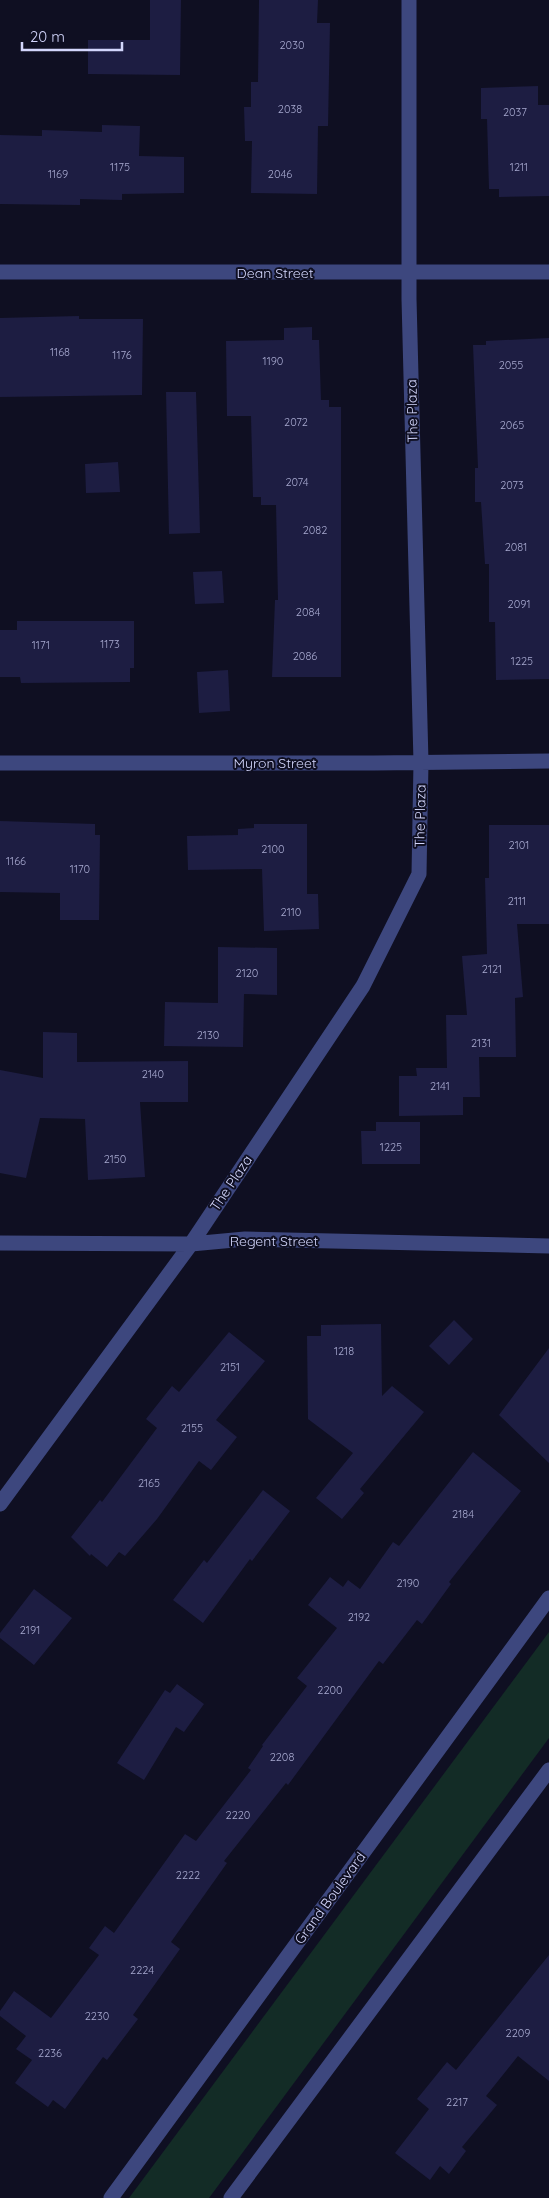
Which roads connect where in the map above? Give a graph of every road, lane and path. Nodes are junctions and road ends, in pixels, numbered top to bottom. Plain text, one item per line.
1 (409, 0) edge
2 (0, 272) edge
3 (549, 272) edge
4 (409, 273) junction
5 (549, 761) edge
6 (421, 762) junction
7 (0, 763) edge
8 (0, 1244) edge
9 (190, 1244) junction
10 (549, 1246) edge
11 (0, 1504) edge
12 (549, 1598) edge
13 (549, 1770) edge
14 (111, 2198) edge
15 (231, 2198) edge

1 - 4 street, The Plaza
2 - 4 street, Dean Street
3 - 4 street, Dean Street
4 - 6 street, The Plaza
5 - 6 street, Myron Street
6 - 7 street, Myron Street
6 - 9 street, The Plaza
8 - 9 street, Regent Street
9 - 10 street, Regent Street
9 - 11 street, The Plaza
12 - 14 street, Grand Boulevard
13 - 15 street

